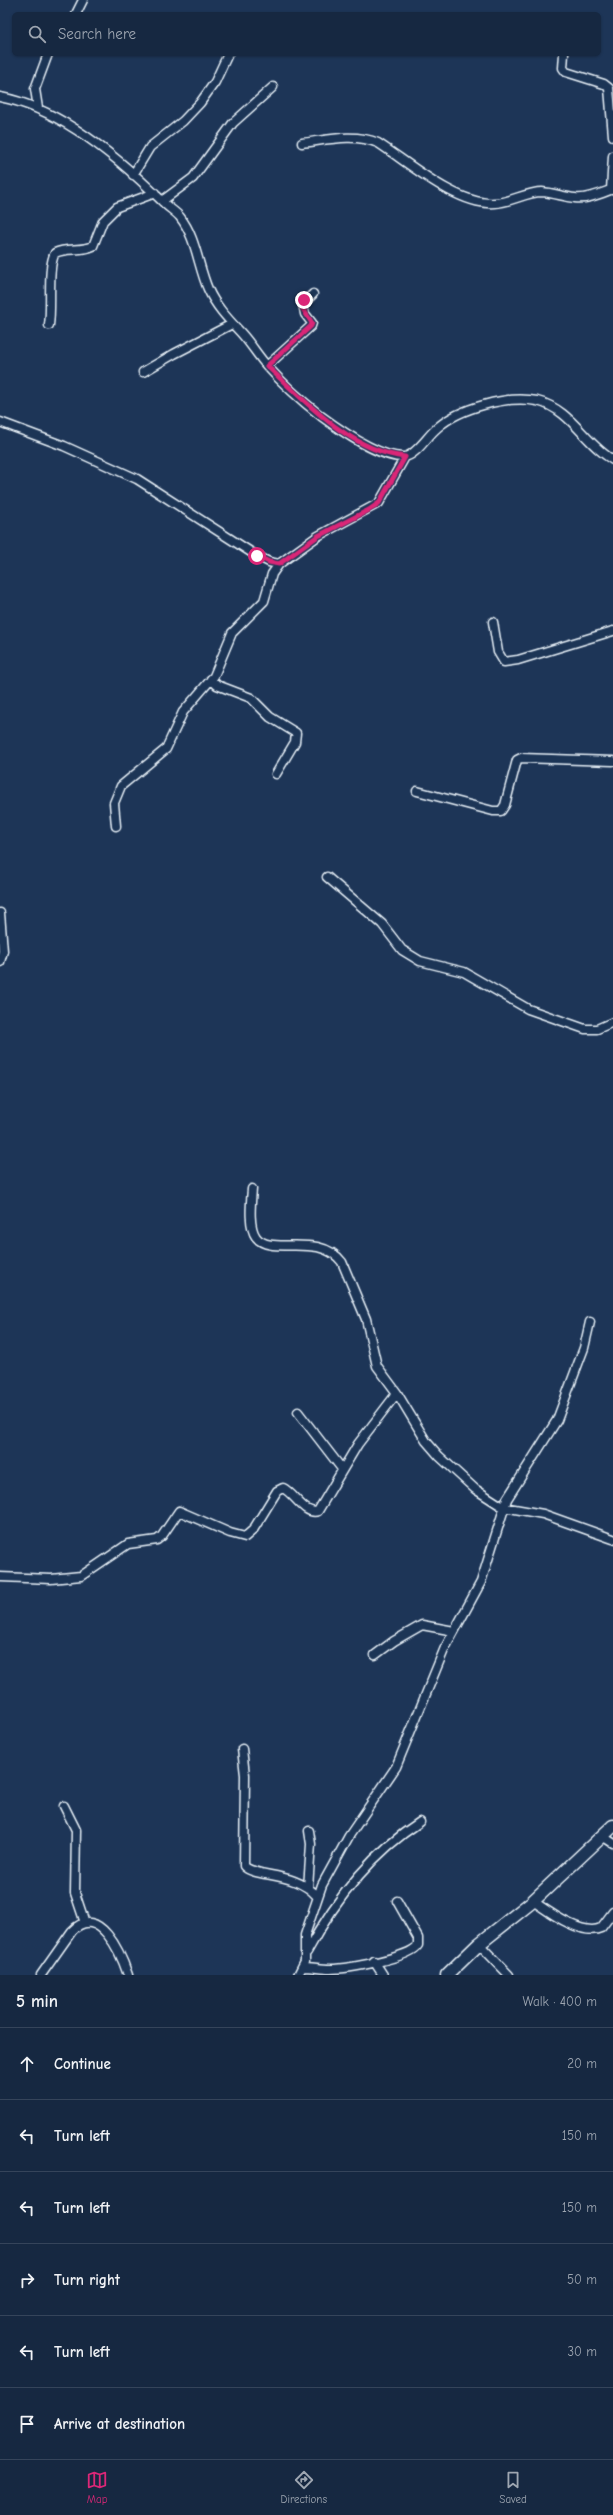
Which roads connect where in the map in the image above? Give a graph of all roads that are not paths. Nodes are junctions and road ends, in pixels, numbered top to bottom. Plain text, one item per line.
1 (83, 0) edge
2 (77, 12) edge
3 (47, 56) edge
4 (227, 56) edge
5 (564, 56) edge
6 (273, 87) dead end
7 (0, 97) edge
8 (38, 108) junction
9 (613, 136) edge
10 (302, 142) dead end
11 (613, 156) edge
12 (134, 175) junction
13 (612, 189) edge
14 (154, 193) junction
15 (162, 201) junction
16 (313, 294) dead end
17 (232, 324) junction
18 (49, 325) dead end
19 (267, 366) junction
20 (143, 372) dead end
21 (0, 422) edge
22 (405, 457) junction
23 (613, 460) edge
24 (279, 564) junction
25 (493, 622) dead end
26 (613, 631) edge
27 (212, 679) junction
28 (613, 761) edge
29 (276, 774) dead end
30 (417, 791) dead end
31 (116, 826) dead end
32 (327, 877) dead end
33 (0, 913) edge
34 (0, 962) edge
35 (613, 1022) edge
36 (252, 1189) dead end
37 (590, 1322) dead end
38 (398, 1393) junction
39 (298, 1412) dead end
40 (342, 1469) junction
41 (503, 1506) junction
42 (613, 1539) edge
43 (0, 1577) edge
44 (454, 1630) junction
45 (375, 1655) dead end
46 (242, 1749) dead end
47 (64, 1806) dead end
48 (420, 1822) dead end
49 (613, 1826) edge
50 (309, 1832) dead end
51 (602, 1836) junction
52 (613, 1844) edge
53 (308, 1888) junction
54 (317, 1896) junction
55 (397, 1901) dead end
56 (532, 1901) junction
57 (613, 1912) edge
58 (85, 1923) junction
59 (479, 1944) junction
60 (306, 1953) junction
61 (374, 1962) junction
62 (302, 1967) junction
63 (41, 1975) edge
64 (128, 1975) edge
65 (298, 1975) edge
66 (383, 1975) edge
67 (447, 1975) edge
68 (509, 1975) edge

1 - 2 street
3 - 8 street
4 - 12 street
5 - 9 street
6 - 15 street
7 - 8 street
8 - 12 street
10 - 13 street
11 - 13 street
12 - 14 street
14 - 15 street
14 - 18 street
15 - 17 street
16 - 19 street
17 - 19 street
17 - 20 street
19 - 22 street
21 - 24 street
22 - 23 street
22 - 24 street
24 - 27 street
25 - 26 street
27 - 29 street
27 - 31 street
28 - 30 street
32 - 35 street
33 - 34 street
36 - 38 street
37 - 41 street
38 - 40 street
38 - 41 street
39 - 40 street
40 - 43 street
41 - 42 street
41 - 44 street
44 - 45 street
44 - 54 street
46 - 53 street
47 - 58 street
48 - 60 street
49 - 51 street
50 - 53 street
51 - 52 street
51 - 56 street
53 - 54 street
54 - 60 street
55 - 61 street
56 - 57 street
56 - 59 street
58 - 63 street
58 - 64 street
59 - 67 street
59 - 68 street
60 - 62 street
61 - 62 street
61 - 66 street
62 - 65 street

